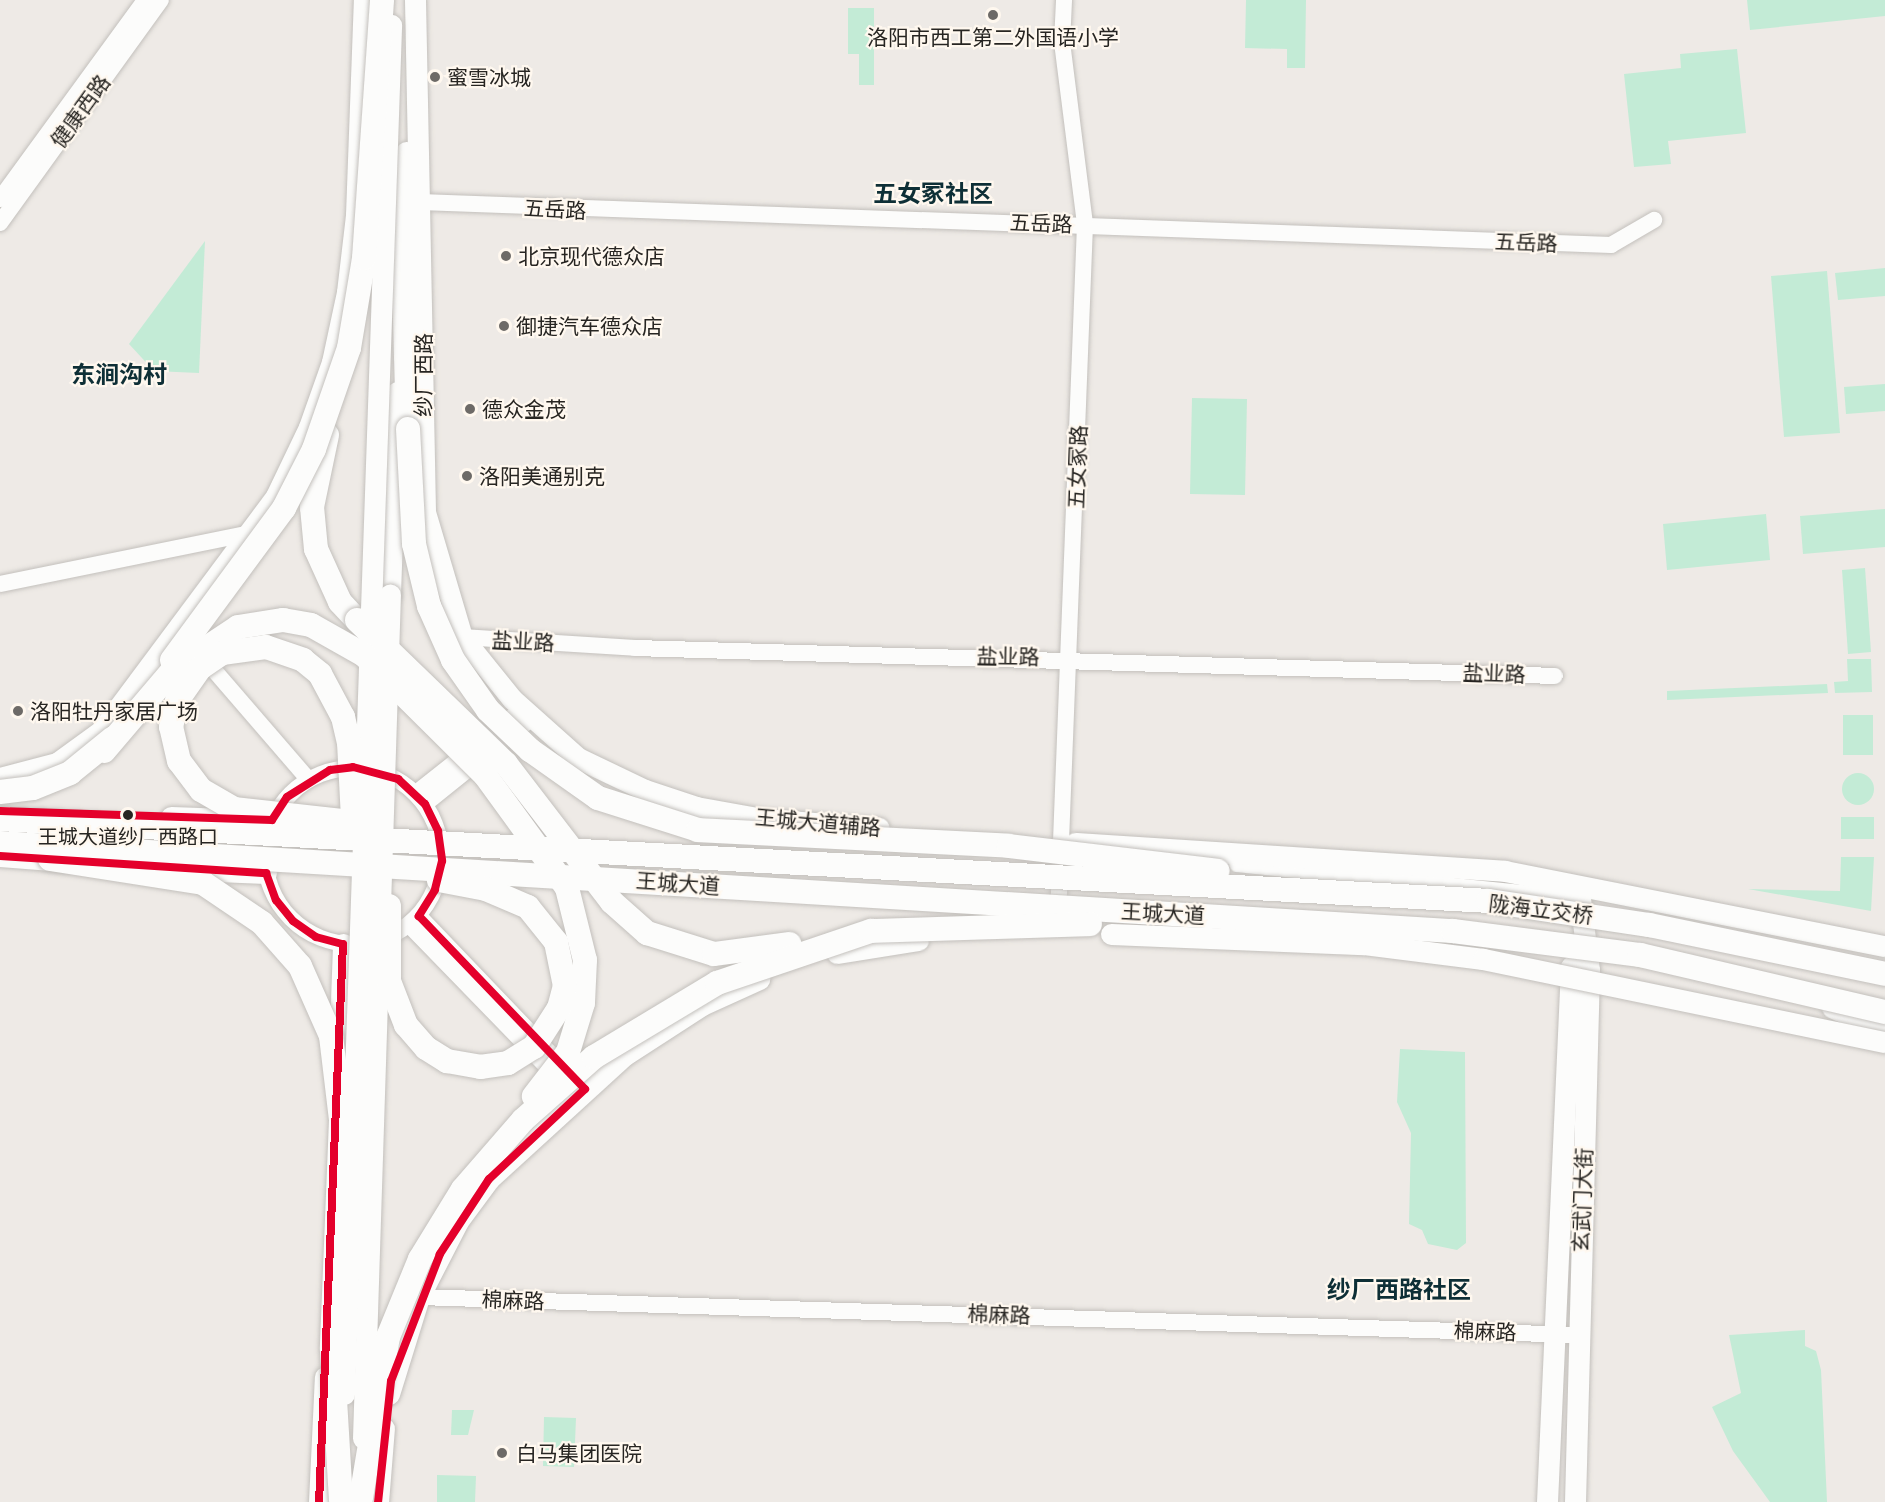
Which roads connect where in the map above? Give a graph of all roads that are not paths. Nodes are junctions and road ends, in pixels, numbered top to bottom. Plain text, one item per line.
1 (145, 0) edge
2 (161, 0) edge
3 (364, 0) edge
4 (382, 0) edge
5 (392, 0) edge
6 (415, 0) edge
7 (1064, 0) edge
8 (0, 199) edge
9 (411, 208) junction
10 (1654, 220) dead end
11 (0, 223) edge
12 (1085, 224) junction
13 (349, 348) junction
14 (245, 534) junction
15 (0, 584) edge
16 (180, 630) junction
17 (462, 637) junction
18 (1070, 657) junction
19 (1555, 676) dead end
20 (386, 706) junction
21 (527, 714) junction
22 (104, 751) junction
23 (0, 778) edge
24 (308, 779) junction
25 (0, 792) edge
26 (420, 798) junction
27 (0, 811) edge
28 (0, 819) edge
29 (352, 819) joint
30 (272, 820) junction
31 (1061, 842) junction
32 (0, 844) edge
33 (504, 844) junction
34 (0, 854) edge
35 (266, 873) junction
36 (1192, 885) joint
37 (1580, 899) joint
38 (1488, 902) junction
39 (389, 906) joint
40 (414, 921) junction
41 (1356, 924) joint
42 (871, 931) junction
43 (1453, 931) junction
44 (1057, 934) junction
45 (343, 944) junction
46 (1885, 946) edge
47 (1801, 957) junction
48 (1885, 961) edge
49 (1571, 967) joint
50 (1885, 974) edge
51 (1810, 996) junction
52 (1885, 1012) edge
53 (1885, 1029) edge
54 (1885, 1042) edge
55 (355, 1072) junction
56 (580, 1092) junction
57 (463, 1189) junction
58 (419, 1297) junction
59 (1554, 1334) junction
60 (1578, 1335) junction
61 (350, 1501) edge
62 (1547, 1502) edge
63 (1575, 1502) edge

1 - 8 street, 健康西路
2 - 11 street, 健康西路
3 - 14 main road
4 - 13 highway, bridge
5 - 55 main road, bridge
6 - 9 main road
7 - 12 street, 五女冢路
9 - 12 street, 五岳路
9 - 17 main road, 纱厂西路
9 - 20 main road, bridge
9 - 38 highway, bridge
10 - 12 street, 五岳路
12 - 18 street, 五女冢路
13 - 22 highway, bridge
13 - 42 highway, bridge
14 - 15 street
14 - 16 main road
16 - 23 main road
16 - 24 street
17 - 18 street, 盐业路
17 - 21 main road, 纱厂西路
18 - 19 street, 盐业路
18 - 31 street, 五女冢路
20 - 39 main road, bridge
20 - 61 main road, bridge
21 - 26 street
21 - 31 main road, 王城大道辅路
22 - 25 highway, bridge
22 - 57 highway, bridge
24 - 26 street
24 - 30 street
26 - 40 street
27 - 30 main road
28 - 33 highway, 王城大道, bridge
29 - 33 highway, bridge
29 - 55 main road, bridge
30 - 35 street
31 - 37 street
31 - 44 street, 五女冢路
31 - 46 main road, 王城大道辅路
32 - 39 highway, bridge
32 - 41 highway, 王城大道, bridge
33 - 36 highway, 王城大道, bridge
34 - 35 main road
34 - 61 highway, bridge
35 - 45 street
36 - 38 highway, 陇海立交桥, bridge
37 - 60 main road, 玄武门大街
38 - 47 highway, 陇海立交桥, bridge
40 - 45 street
40 - 56 street
41 - 43 highway, 陇海立交桥, bridge
42 - 43 highway, bridge
42 - 57 highway, bridge
43 - 51 highway, 陇海立交桥, bridge
44 - 49 street
44 - 54 main road, bridge
44 - 56 main road
45 - 61 main road
47 - 48 highway, bridge
47 - 50 highway, 陇海立交桥, bridge
49 - 59 main road, 玄武门大街
51 - 52 highway, 陇海立交桥, bridge
51 - 53 highway, bridge
55 - 61 main road, bridge
56 - 58 main road
57 - 61 highway, bridge
58 - 59 street, 棉麻路
58 - 61 main road
59 - 60 street, 棉麻路
59 - 62 main road, 玄武门大街
60 - 63 main road, 玄武门大街

